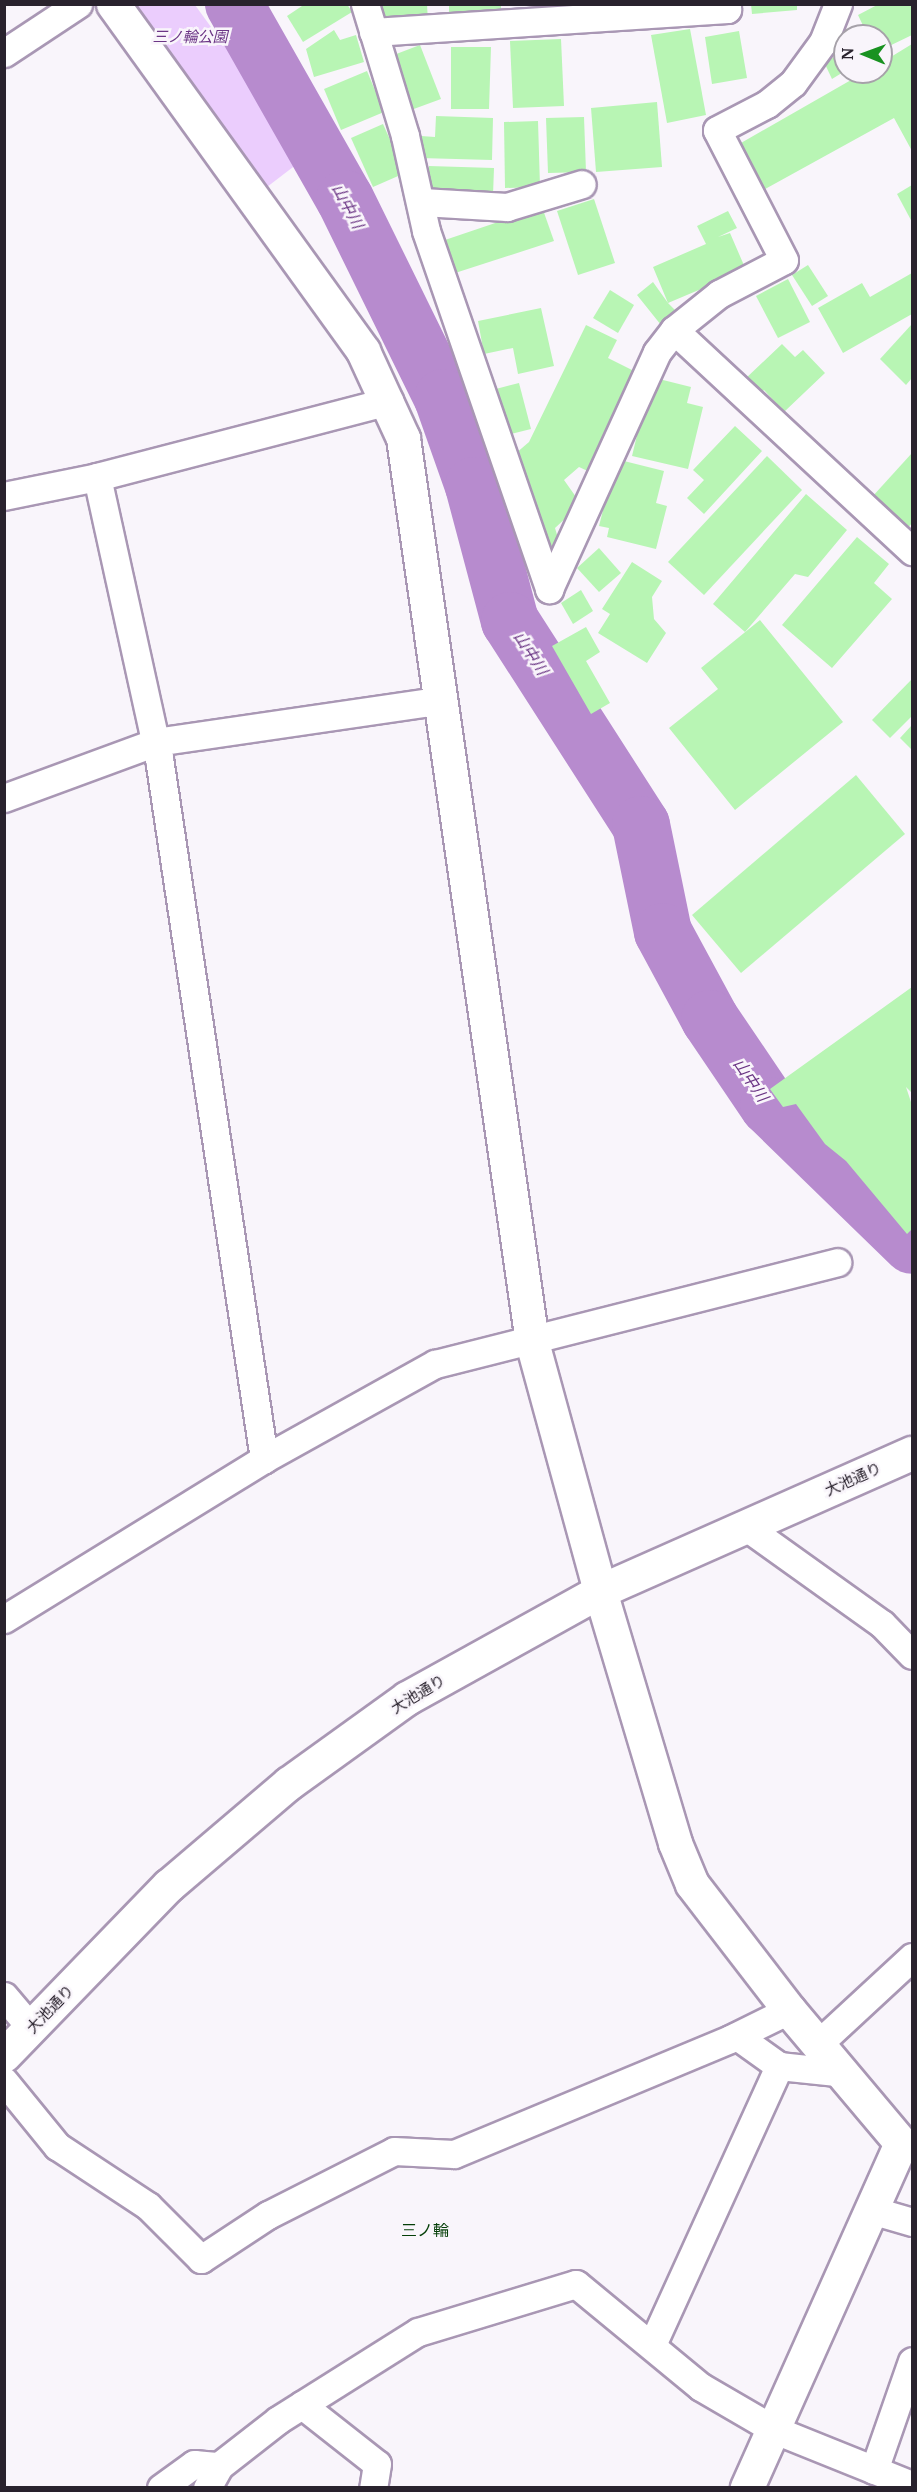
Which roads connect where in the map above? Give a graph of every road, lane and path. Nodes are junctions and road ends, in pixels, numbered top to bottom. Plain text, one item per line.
1 (78, 4) edge
2 (113, 4) edge
3 (365, 4) edge
4 (726, 4) edge
5 (838, 4) edge
6 (373, 32) junction
7 (4, 53) edge
8 (582, 184) dead end
9 (422, 202) junction
10 (674, 330) junction
11 (389, 401) junction
12 (97, 477) junction
13 (4, 496) edge
14 (912, 551) edge
15 (438, 701) junction
16 (156, 742) junction
17 (4, 798) edge
18 (837, 1262) dead end
19 (532, 1341) junction
20 (912, 1453) edge
21 (264, 1459) junction
22 (745, 1526) junction
23 (600, 1591) junction
24 (4, 1619) edge
25 (912, 1655) edge
26 (912, 1957) edge
27 (4, 1996) edge
28 (789, 2010) junction
29 (32, 2028) junction
30 (737, 2036) junction
31 (818, 2044) junction
32 (4, 2055) edge
33 (779, 2066) junction
34 (844, 2073) junction
35 (4, 2081) edge
36 (871, 2210) junction
37 (912, 2222) edge
38 (652, 2345) junction
39 (912, 2361) edge
40 (302, 2405) junction
41 (775, 2430) junction
42 (874, 2470) junction
43 (213, 2477) edge
44 (912, 2486) edge
45 (161, 2487) edge
46 (373, 2487) edge
47 (747, 2487) edge

1 - 7 street
2 - 11 street
3 - 6 street
4 - 6 street
5 - 10 street
6 - 9 street
8 - 9 street
9 - 10 street
10 - 14 street
11 - 12 street
11 - 15 street
12 - 13 street
12 - 16 street
15 - 16 street
15 - 19 street
16 - 17 street
16 - 21 street
18 - 19 street
19 - 21 street
19 - 23 street
20 - 22 street, 大池通り
21 - 24 street
22 - 23 street, 大池通り
22 - 25 street
23 - 28 street
23 - 29 street, 大池通り
26 - 31 street
27 - 29 street
28 - 30 street
28 - 31 street
29 - 32 street, 大池通り
30 - 33 street
30 - 35 street
31 - 34 street
33 - 34 street
33 - 38 street
34 - 36 street
36 - 37 street
36 - 41 street
38 - 40 street
38 - 41 street
39 - 42 street
40 - 43 street
40 - 46 street
41 - 42 street
41 - 47 street
42 - 44 street
43 - 45 street

